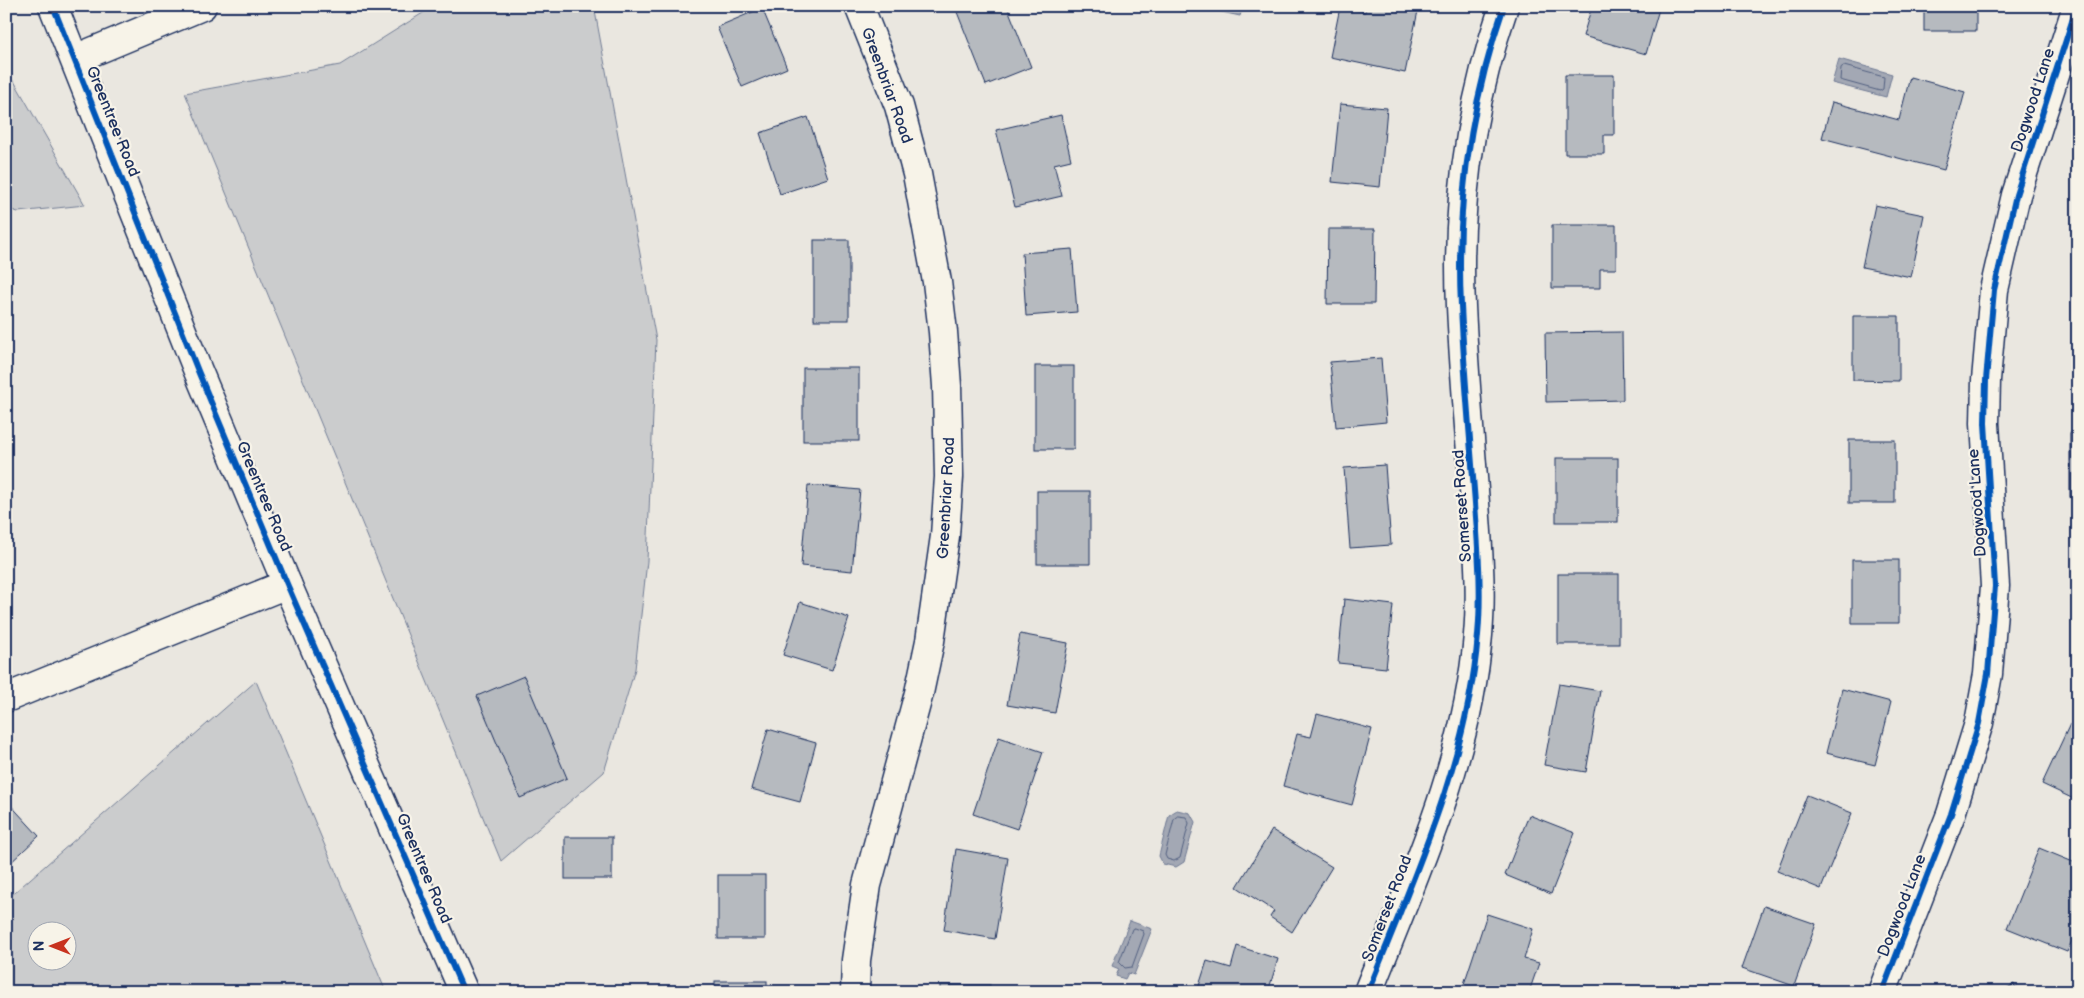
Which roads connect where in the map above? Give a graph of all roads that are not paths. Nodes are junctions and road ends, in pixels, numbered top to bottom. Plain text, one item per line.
1 (53, 6) edge
2 (202, 6) edge
3 (859, 6) edge
4 (1504, 6) edge
5 (2076, 6) edge
6 (75, 59) junction
7 (287, 584) junction
8 (6, 698) edge
9 (464, 992) edge
10 (855, 992) edge
11 (1368, 992) edge
12 (1882, 992) edge

1 - 6 street, Greentree Road
2 - 6 street
3 - 10 street, Greenbriar Road
4 - 11 street, Somerset Road
5 - 12 street, Dogwood Lane
6 - 7 street, Greentree Road
7 - 8 street
7 - 9 street, Greentree Road

